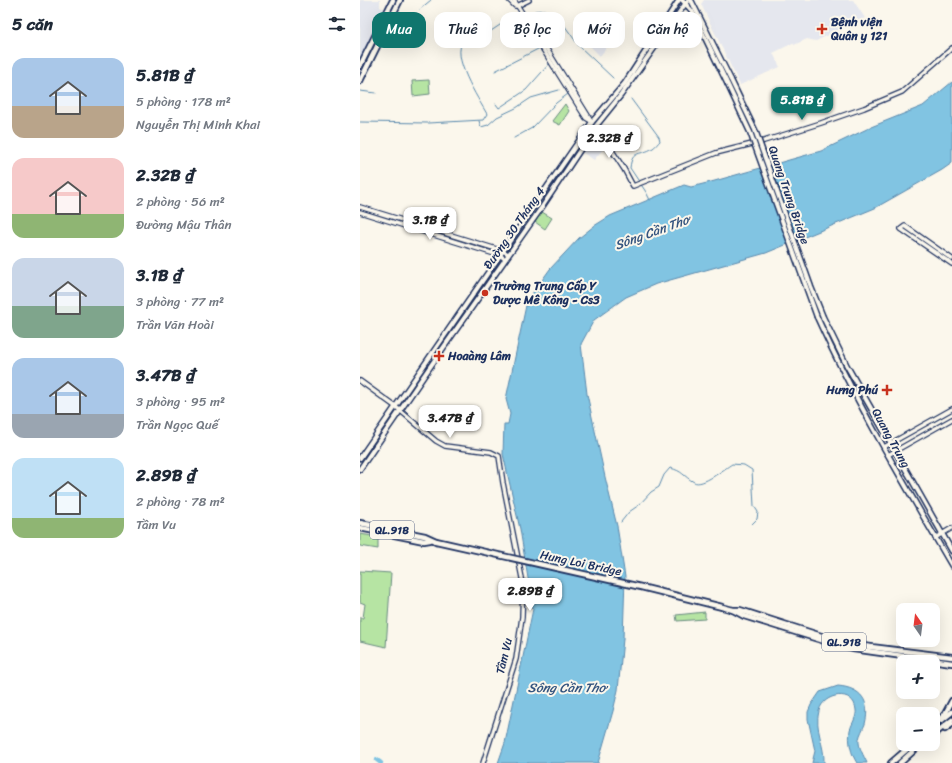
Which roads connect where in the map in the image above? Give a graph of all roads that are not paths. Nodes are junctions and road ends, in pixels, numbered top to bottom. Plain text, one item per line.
1 (394, 0) edge
2 (400, 0) edge
3 (509, 0) edge
4 (514, 0) edge
5 (529, 0) edge
6 (679, 0) edge
7 (691, 0) edge
8 (685, 1) edge
9 (516, 6) junction
10 (368, 47) junction
11 (952, 48) edge
12 (376, 50) junction
13 (360, 66) edge
14 (360, 81) edge
15 (729, 81) junction
16 (592, 122) junction
17 (596, 126) junction
18 (360, 207) edge
19 (360, 212) edge
20 (503, 251) junction
21 (508, 254) junction
22 (503, 257) junction
23 (952, 259) edge
24 (952, 264) edge
25 (817, 317) joint
26 (823, 317) joint
27 (360, 381) edge
28 (396, 406) junction
29 (952, 409) edge
30 (401, 410) junction
31 (952, 419) edge
32 (891, 443) junction
33 (884, 447) junction
34 (895, 451) junction
35 (888, 455) junction
36 (361, 456) edge
37 (360, 469) edge
38 (360, 523) edge
39 (360, 528) edge
40 (952, 528) edge
41 (942, 534) junction
42 (936, 538) junction
43 (430, 540) junction
44 (952, 551) edge
45 (952, 566) edge
46 (780, 626) junction
47 (952, 657) edge
48 (952, 664) edge
49 (952, 701) edge
50 (952, 712) edge
51 (940, 719) edge
52 (952, 720) edge
53 (940, 721) edge
54 (952, 724) edge
55 (940, 729) edge
56 (940, 731) edge
57 (905, 751) edge
58 (913, 751) edge
59 (483, 763) edge
60 (891, 763) edge
61 (900, 763) edge

1 - 10 highway
2 - 12 highway
3 - 9 street
4 - 9 street
5 - 9 street
6 - 16 main road, Đường 30 Tháng 4
7 - 15 main road
8 - 15 main road
8 - 17 main road, Đường 30 Tháng 4
9 - 16 street
10 - 12 main road
10 - 13 highway
11 - 17 street
12 - 14 highway
15 - 25 main road, Quang Trung Bridge, bridge
15 - 26 main road, Quang Trung Bridge, bridge
16 - 17 main road
16 - 20 main road, Đường 30 Tháng 4
17 - 21 main road, Đường 30 Tháng 4
18 - 20 street
19 - 22 street
20 - 21 street
20 - 22 main road, Đường 30 Tháng 4
21 - 22 main road, Đường 30 Tháng 4
22 - 28 main road, Đường 30 Tháng 4
22 - 30 main road, Đường 30 Tháng 4
23 - 24 street
25 - 33 main road, Quang Trung
26 - 32 main road, Quang Trung
27 - 28 street
28 - 30 street
28 - 36 main road, Đường 30 Tháng 4
29 - 32 street
30 - 37 main road, Đường 30 Tháng 4
30 - 59 street, Tầm Vu
31 - 34 street
32 - 33 street
32 - 34 main road, Quang Trung
33 - 35 main road, Quang Trung
34 - 35 street
34 - 41 main road, Quang Trung
35 - 42 main road, Quang Trung
38 - 43 highway, QL.91B
39 - 43 highway, QL.91B
40 - 41 street
41 - 42 street
41 - 44 main road, Quang Trung
42 - 45 main road, Quang Trung
43 - 46 highway, Hung Loi Bridge / QL.91B, bridge
46 - 47 highway, QL.91B
46 - 48 highway, QL.91B
49 - 51 highway
50 - 53 highway
52 - 55 highway
54 - 56 highway
57 - 60 highway
58 - 61 highway

